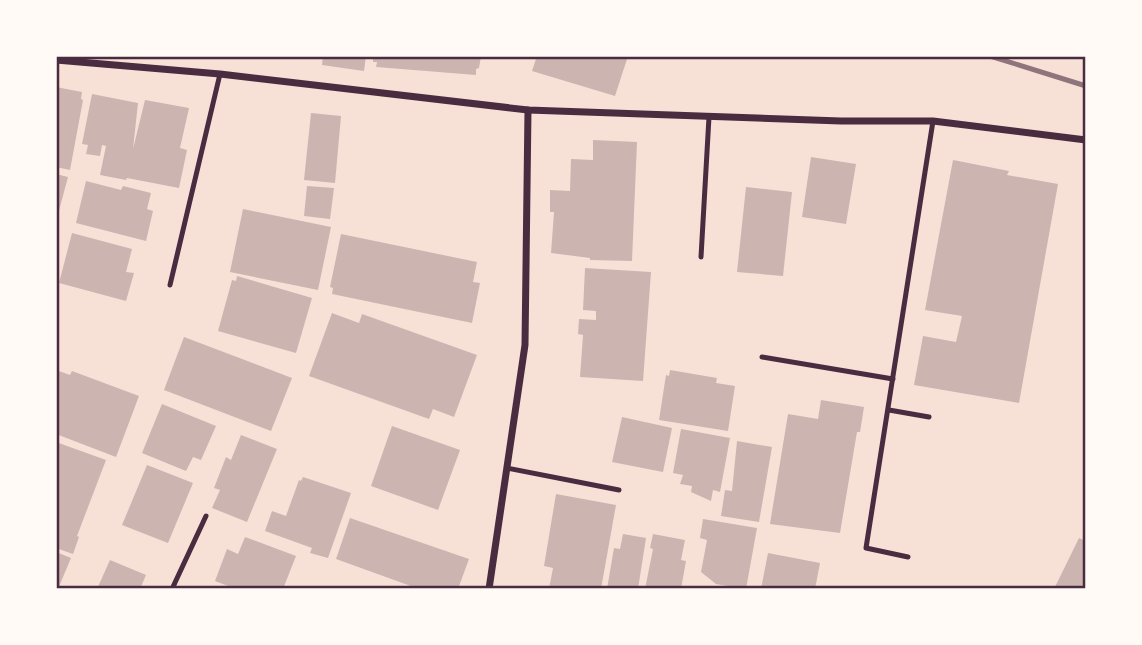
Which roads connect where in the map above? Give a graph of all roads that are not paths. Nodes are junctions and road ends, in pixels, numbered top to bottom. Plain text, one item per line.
1 (56, 60) edge
2 (220, 74) junction
3 (528, 110) junction
4 (709, 117) junction
5 (933, 121) junction
6 (1086, 140) edge
7 (701, 257) dead end
8 (170, 285) dead end
9 (762, 357) dead end
10 (894, 379) junction
11 (889, 410) junction
12 (929, 417) dead end
13 (507, 468) junction
14 (618, 490) dead end
15 (205, 516) dead end
16 (908, 557) dead end
17 (172, 589) edge
18 (488, 589) edge

1 - 2 street
2 - 3 street
2 - 8 lane
3 - 4 street
3 - 13 street
4 - 5 street
4 - 7 lane
5 - 6 street
5 - 10 lane
9 - 10 lane
10 - 11 lane
11 - 12 lane
11 - 16 lane
13 - 14 lane
13 - 18 street
15 - 17 lane

